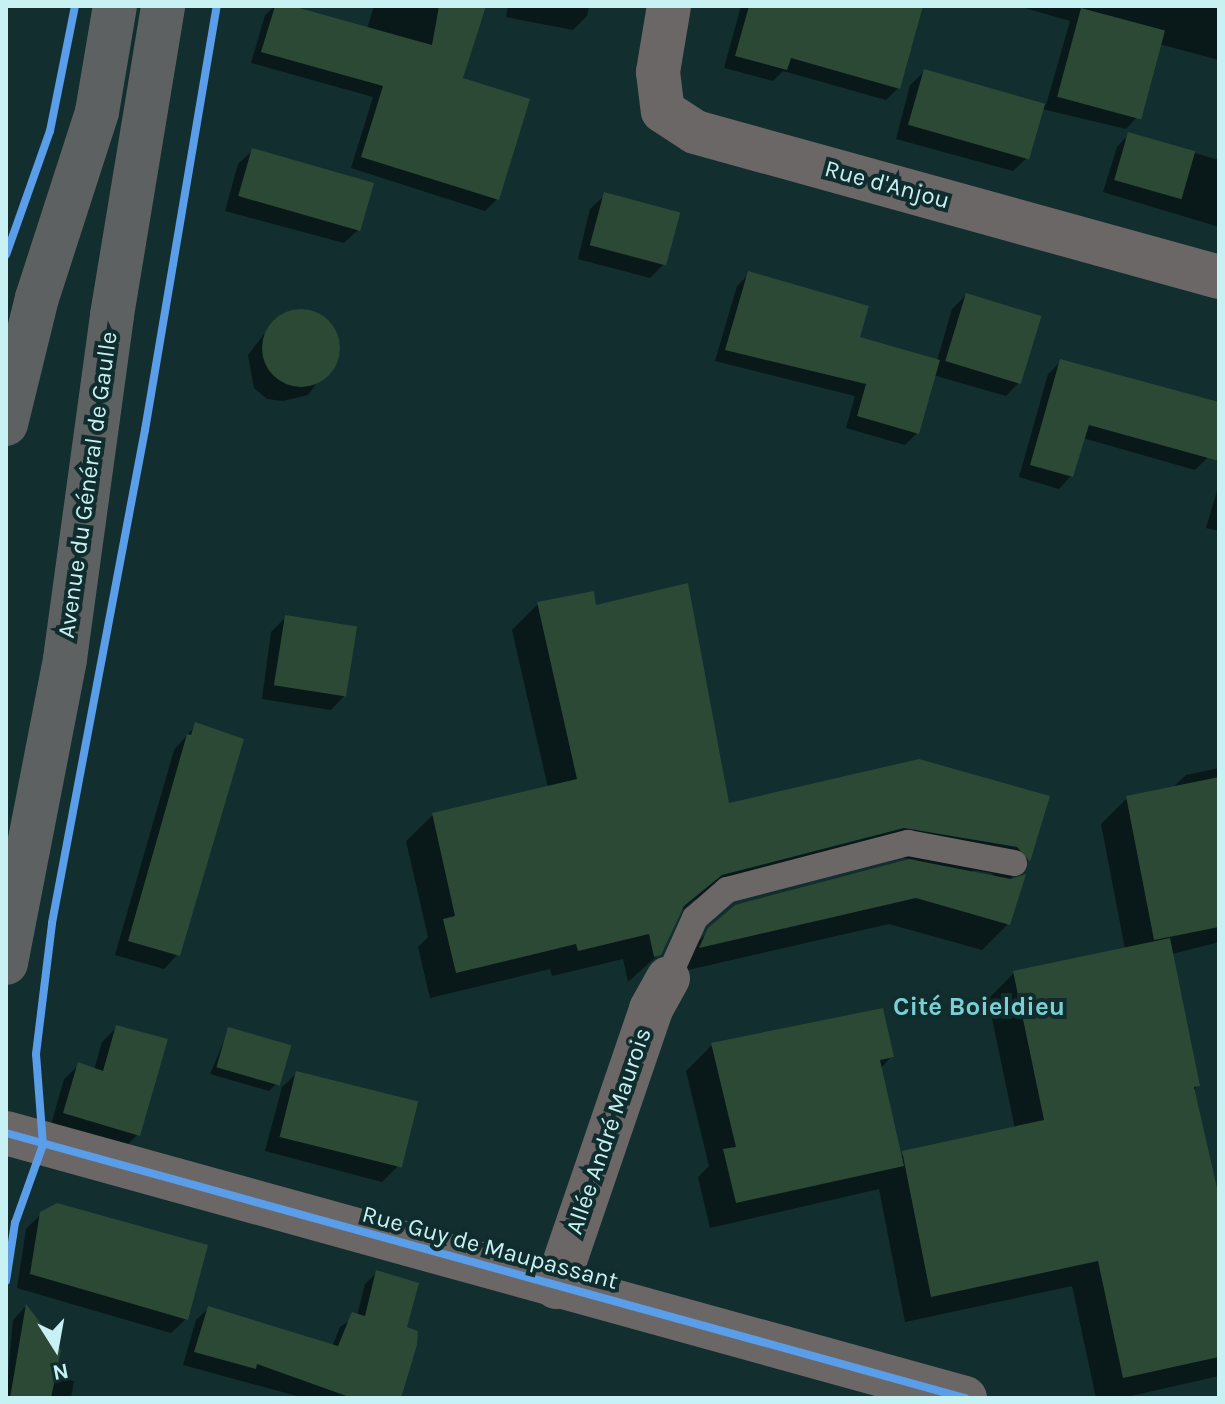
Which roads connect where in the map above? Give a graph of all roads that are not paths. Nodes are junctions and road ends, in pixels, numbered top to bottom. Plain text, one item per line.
1 (115, 6) edge
2 (163, 6) edge
3 (669, 6) edge
4 (1219, 277) edge
5 (6, 424) edge
6 (1014, 863) dead end
7 (6, 963) edge
8 (668, 978) joint
9 (6, 1133) edge
10 (556, 1287) junction
11 (965, 1398) edge

1 - 5 main road
2 - 7 main road, Avenue du Général de Gaulle
3 - 4 street, Rue d'Anjou
6 - 8 lane
8 - 10 street, Allée André Maurois
9 - 10 street, Rue Guy de Maupassant
10 - 11 street, Rue Guy de Maupassant

